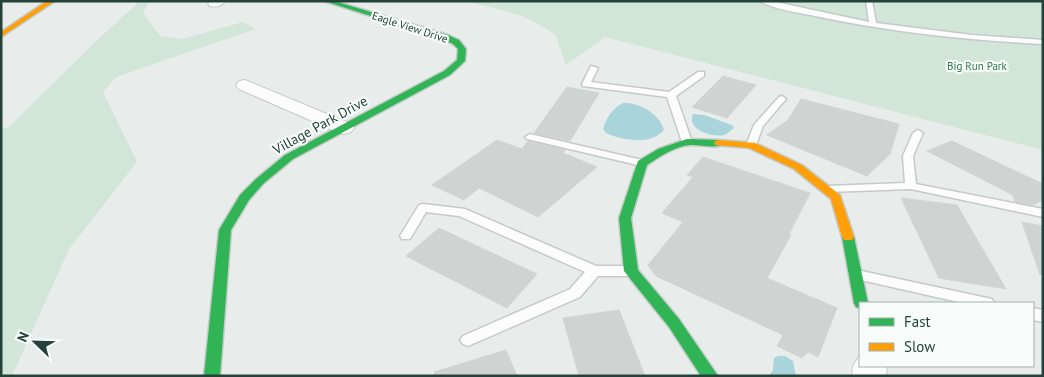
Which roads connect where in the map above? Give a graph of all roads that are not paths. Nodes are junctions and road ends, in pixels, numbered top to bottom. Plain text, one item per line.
1 (52, 1) edge
2 (327, 1) edge
3 (763, 1) edge
4 (869, 1) edge
5 (873, 25) junction
6 (1, 35) edge
7 (1043, 42) edge
8 (462, 49) joint
9 (594, 68) dead end
10 (701, 74) dead end
11 (245, 85) dead end
12 (671, 95) junction
13 (782, 99) dead end
14 (344, 128) junction
15 (918, 133) dead end
16 (530, 137) dead end
17 (686, 142) junction
18 (751, 145) junction
19 (642, 163) junction
20 (911, 186) junction
21 (825, 189) junction
22 (1043, 213) edge
23 (406, 236) dead end
24 (594, 271) junction
25 (631, 271) junction
26 (856, 275) junction
27 (861, 302) edge
28 (982, 302) edge
29 (468, 340) dead end
30 (212, 376) edge
31 (710, 376) edge

1 - 6 street
2 - 8 street, Eagle View Drive
3 - 5 lane
4 - 5 lane
5 - 7 lane
8 - 14 street, Village Park Drive
9 - 12 lane
10 - 12 lane
11 - 14 street
12 - 17 lane
13 - 18 lane
14 - 30 street, Village Park Drive
15 - 20 lane
16 - 19 lane
17 - 18 street
17 - 19 street
18 - 21 street
19 - 25 street
20 - 21 lane
20 - 22 lane
21 - 26 street
23 - 24 lane
24 - 25 lane
24 - 29 lane
25 - 31 street
26 - 27 street
26 - 28 lane

